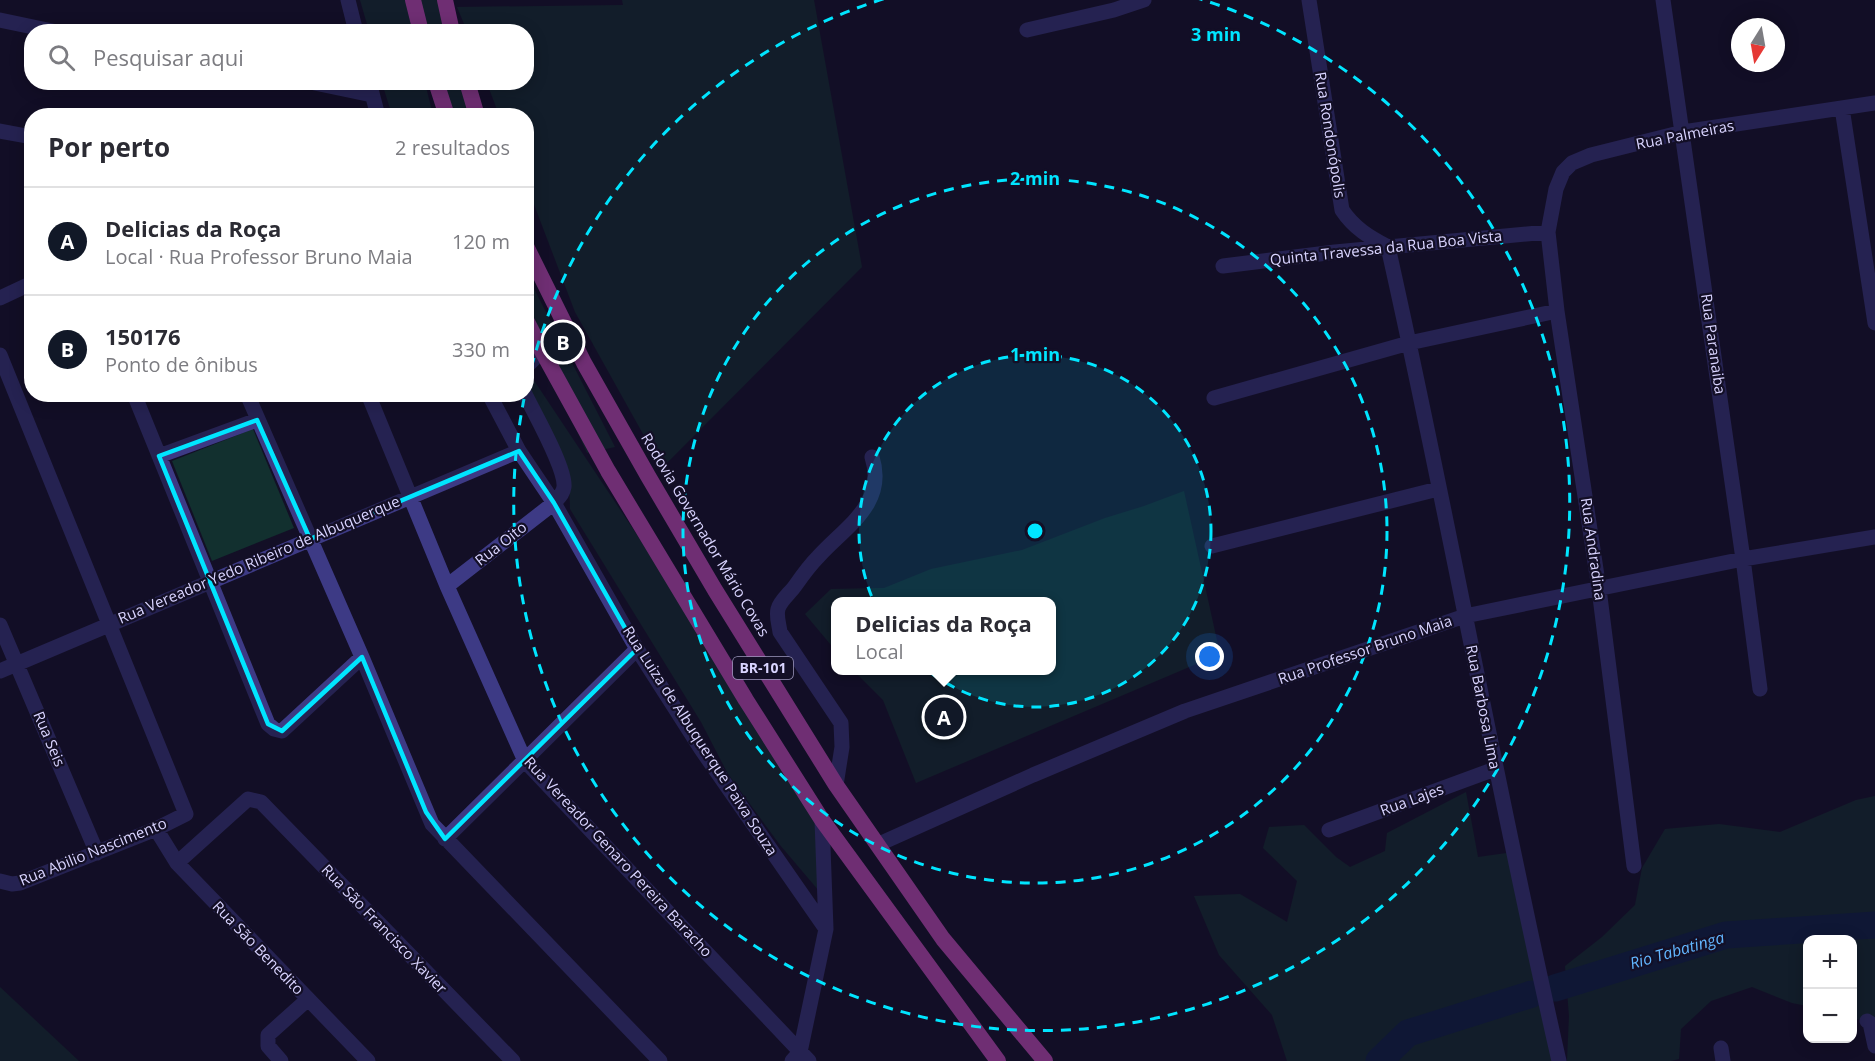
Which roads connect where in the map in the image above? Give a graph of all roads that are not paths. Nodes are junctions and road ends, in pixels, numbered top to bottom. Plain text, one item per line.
1 (348, 0) edge
2 (413, 0) edge
3 (445, 0) edge
4 (1144, 0) edge
5 (1309, 0) edge
6 (1663, 0) edge
7 (0, 20) edge
8 (354, 24) edge
9 (419, 24) edge
10 (450, 24) edge
11 (24, 25) edge
12 (1027, 30) dead end
13 (371, 90) edge
14 (439, 90) edge
15 (469, 90) edge
16 (1875, 103) edge
17 (376, 108) edge
18 (444, 108) edge
19 (475, 108) edge
20 (1842, 108) junction
21 (0, 131) edge
22 (1683, 132) junction
23 (24, 136) edge
24 (1548, 232) junction
25 (1388, 247) junction
26 (534, 262) edge
27 (1223, 266) dead end
28 (24, 287) edge
29 (0, 298) edge
30 (1557, 311) junction
31 (1875, 323) edge
32 (534, 336) edge
33 (1410, 344) junction
34 (542, 351) junction
35 (0, 355) edge
36 (534, 359) edge
37 (1214, 398) dead end
38 (137, 402) edge
39 (250, 402) edge
40 (371, 402) edge
41 (493, 402) edge
42 (529, 402) edge
43 (257, 420) junction
44 (519, 451) junction
45 (159, 456) junction
46 (872, 457) dead end
47 (1438, 489) junction
48 (411, 497) junction
49 (554, 502) junction
50 (1875, 537) edge
51 (310, 539) junction
52 (1212, 546) dead end
53 (1743, 559) junction
54 (209, 582) junction
55 (447, 586) junction
56 (1599, 589) junction
57 (1465, 616) junction
58 (109, 623) junction
59 (0, 625) edge
60 (637, 649) junction
61 (362, 657) junction
62 (17, 664) junction
63 (0, 670) edge
64 (1760, 689) dead end
65 (525, 761) junction
66 (1495, 769) junction
67 (836, 784) junction
68 (822, 820) junction
69 (156, 829) junction
70 (1329, 830) dead end
71 (445, 839) junction
72 (879, 844) junction
73 (97, 853) junction
74 (177, 863) junction
75 (1634, 866) dead end
76 (0, 881) edge
77 (826, 929) junction
78 (307, 1000) junction
79 (1867, 1021) dead end
80 (1875, 1046) edge
81 (800, 1058) edge
82 (281, 1061) edge
83 (368, 1061) edge
84 (513, 1061) edge
85 (660, 1061) edge
86 (998, 1061) edge
87 (1045, 1061) edge
88 (1559, 1061) edge

1 - 8 street
2 - 9 highway
3 - 10 highway
4 - 12 street
5 - 25 street, Rua Rondonópolis
6 - 22 street, Rua Paranaiba
7 - 11 street
13 - 17 street
14 - 18 highway
15 - 19 highway
16 - 20 street, Rua Palmeiras
20 - 22 street, Rua Palmeiras
20 - 31 street
21 - 23 street
22 - 24 street, Rua Palmeiras
22 - 53 street, Rua Paranaiba
24 - 25 street, Quinta Travessa da Rua Boa Vista
24 - 30 street, Rua Andradina
25 - 27 street, Quinta Travessa da Rua Boa Vista
25 - 33 street, Rua Barbosa Lima
26 - 67 highway, Rodovia Governador Mário Covas / BR-101
28 - 29 street
30 - 33 street
30 - 56 street, Rua Andradina
32 - 34 highway, BR-101
33 - 37 street
33 - 47 street, Rua Barbosa Lima
34 - 36 street
34 - 68 highway, BR-101
35 - 58 street
38 - 45 street
39 - 43 street
40 - 48 street, Rua Vereador Genaro Pereira Baracho
41 - 44 street, Rua Luiza de Albuquerque Paiva Souza
42 - 49 street
43 - 45 street
43 - 51 street
44 - 48 street, Rua Vereador Yedo Ribeiro de Albuquerque
44 - 49 street, Rua Luiza de Albuquerque Paiva Souza
45 - 54 street
46 - 67 street
47 - 52 street
47 - 57 street, Rua Barbosa Lima
48 - 51 street, Rua Vereador Yedo Ribeiro de Albuquerque
48 - 55 street, Rua Vereador Genaro Pereira Baracho
49 - 55 street, Rua Oito
49 - 60 street, Rua Luiza de Albuquerque Paiva Souza
50 - 53 street, Rua Professor Bruno Maia
51 - 54 street, Rua Vereador Yedo Ribeiro de Albuquerque
51 - 61 street
53 - 56 street, Rua Professor Bruno Maia
53 - 64 street, Rua Paranaiba
54 - 58 street, Rua Vereador Yedo Ribeiro de Albuquerque
54 - 61 street
55 - 65 street, Rua Vereador Genaro Pereira Baracho
56 - 57 street, Rua Professor Bruno Maia
56 - 75 street, Rua Andradina
57 - 66 street, Rua Barbosa Lima
57 - 72 street, Rua Professor Bruno Maia
58 - 62 street, Rua Vereador Yedo Ribeiro de Albuquerque
58 - 69 street, Rua Abilio Nascimento
59 - 62 street, Rua Seis
60 - 65 street
60 - 77 street, Rua Luiza de Albuquerque Paiva Souza
61 - 71 street
62 - 63 street, Rua Vereador Yedo Ribeiro de Albuquerque
62 - 73 street, Rua Seis
65 - 71 street
65 - 81 street, Rua Vereador Genaro Pereira Baracho
66 - 70 street, Rua Lajes
66 - 88 street, Rua Barbosa Lima
67 - 72 highway, Rodovia Governador Mário Covas / BR-101
68 - 77 street
68 - 86 highway, BR-101
69 - 73 street, Rua Abilio Nascimento
69 - 74 street, Rua São Benedito
71 - 85 street
72 - 87 highway, Rodovia Governador Mário Covas / BR-101
73 - 76 street, Rua Abilio Nascimento
74 - 78 street, Rua São Benedito
74 - 84 street, Rua São Francisco Xavier
77 - 81 street
78 - 82 street
78 - 83 street, Rua São Benedito
79 - 80 street

